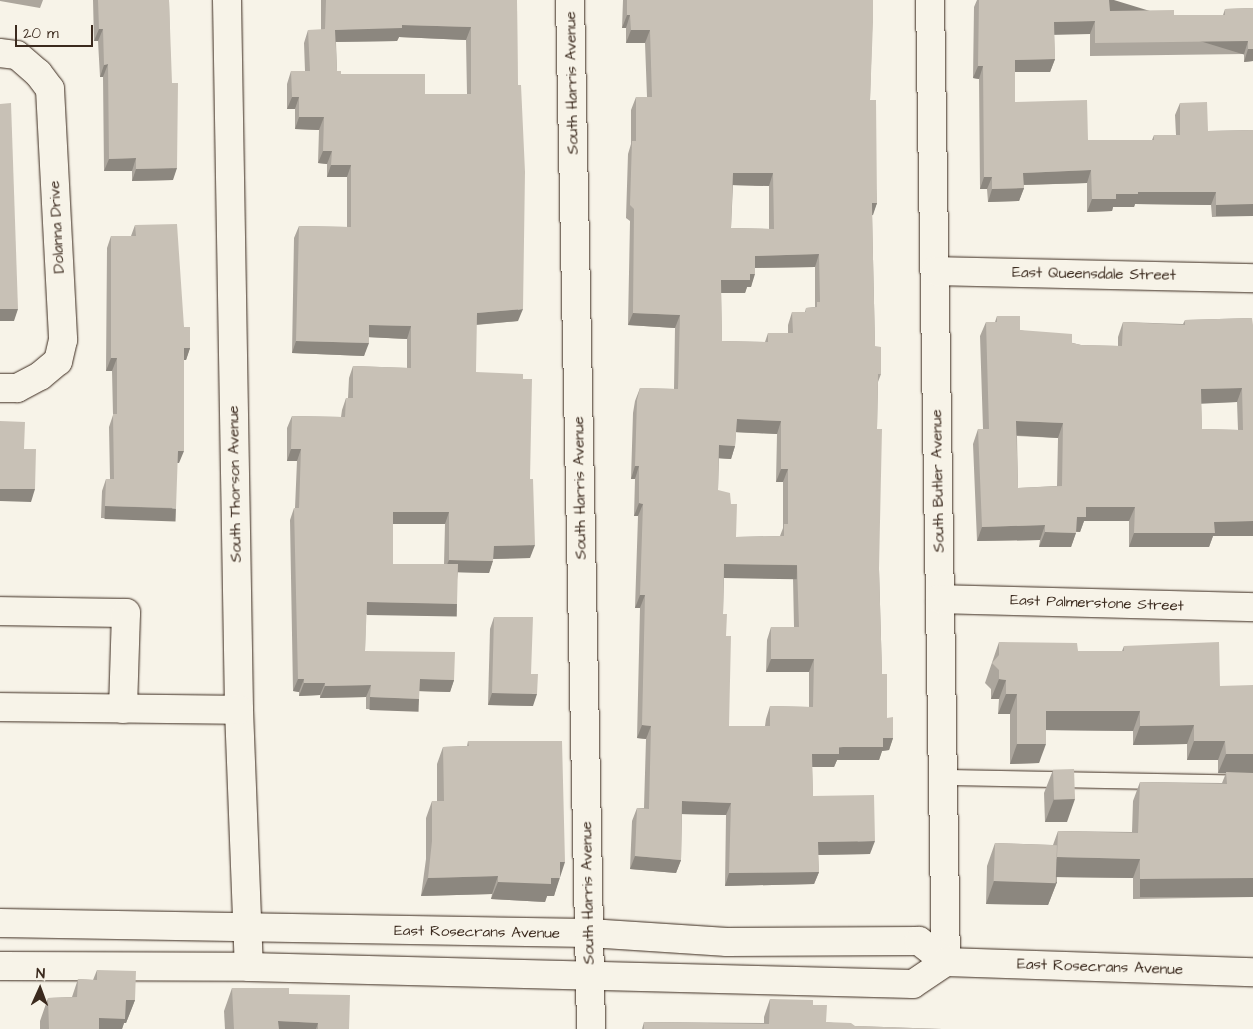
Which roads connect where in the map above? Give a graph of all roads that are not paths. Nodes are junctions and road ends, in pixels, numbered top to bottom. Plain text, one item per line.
1 (227, 0) edge
2 (570, 0) edge
3 (930, 0) edge
4 (0, 53) edge
5 (935, 271) junction
6 (1253, 278) edge
7 (0, 388) edge
8 (940, 599) junction
9 (1253, 607) edge
10 (0, 611) edge
11 (0, 707) edge
12 (122, 709) junction
13 (238, 710) junction
14 (943, 777) junction
15 (1253, 783) edge
16 (0, 922) edge
17 (249, 929) junction
18 (589, 933) junction
19 (946, 962) junction
20 (0, 966) edge
21 (248, 967) junction
22 (1253, 972) edge
23 (590, 976) junction
24 (591, 1029) edge

1 - 13 street, South Thorson Avenue
2 - 18 street, South Harris Avenue
3 - 5 street, South Butler Avenue
4 - 7 street, Dolanna Drive
5 - 6 street, East Queensdale Street
5 - 8 street, South Butler Avenue
8 - 9 street, East Palmerstone Street
8 - 14 street, South Butler Avenue
10 - 12 street
11 - 12 street
12 - 13 street
13 - 17 street, South Thorson Avenue
14 - 15 lane
14 - 19 street, South Butler Avenue
16 - 17 street, East Rosecrans Avenue
17 - 18 street, East Rosecrans Avenue
17 - 21 street, South Thorson Avenue
18 - 19 street, East Rosecrans Avenue
18 - 23 street, South Harris Avenue
19 - 22 street, East Rosecrans Avenue
19 - 23 street
20 - 21 street
21 - 23 street
23 - 24 street, South Harris Avenue

